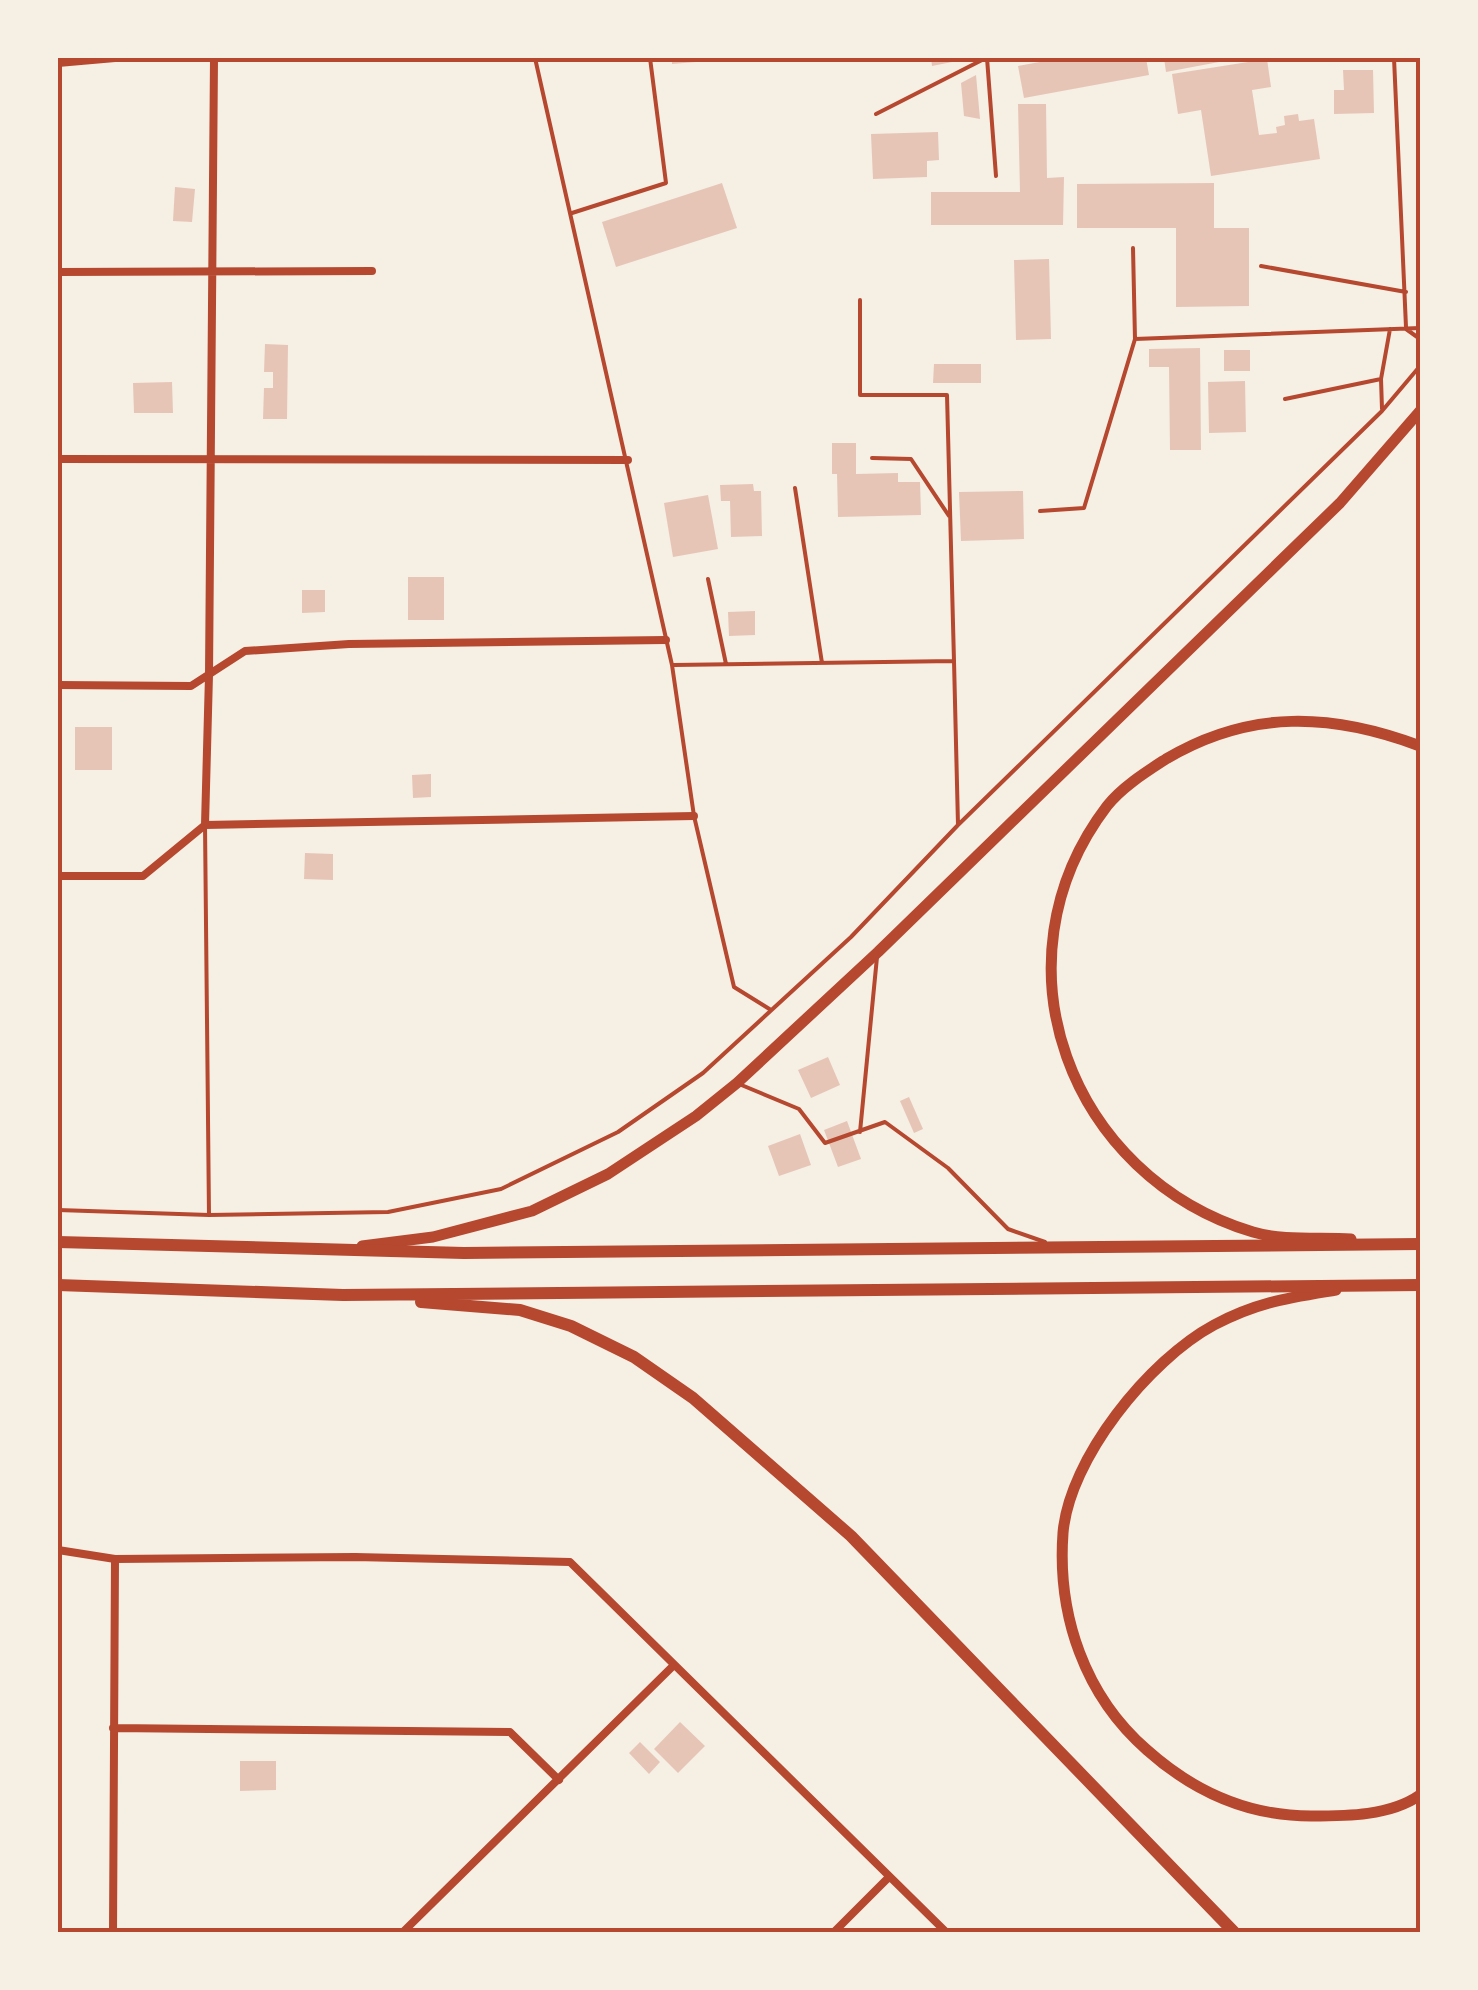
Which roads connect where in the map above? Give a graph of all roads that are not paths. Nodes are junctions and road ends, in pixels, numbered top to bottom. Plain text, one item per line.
1 (116, 58) edge
2 (214, 58) edge
3 (535, 58) edge
4 (650, 58) edge
5 (986, 58) edge
6 (1394, 58) edge
7 (58, 63) edge
8 (876, 114) dead end
9 (996, 176) dead end
10 (571, 214) junction
11 (1133, 248) dead end
12 (1261, 266) dead end
13 (372, 271) dead end
14 (58, 272) edge
15 (212, 272) junction
16 (1406, 292) junction
17 (860, 300) dead end
18 (1420, 328) edge
19 (1406, 329) junction
20 (1390, 330) junction
21 (1135, 339) junction
22 (1420, 340) edge
23 (1420, 366) edge
24 (1381, 379) junction
25 (1285, 399) dead end
26 (1420, 410) edge
27 (1382, 411) junction
28 (872, 458) dead end
29 (58, 459) edge
30 (212, 459) junction
31 (628, 460) junction
32 (795, 488) dead end
33 (1040, 511) dead end
34 (950, 516) junction
35 (708, 579) dead end
36 (666, 640) junction
37 (954, 660) junction
38 (822, 662) junction
39 (672, 664) junction
40 (726, 664) junction
41 (209, 675) junction
42 (58, 685) edge
43 (1420, 746) edge
44 (694, 816) junction
45 (958, 825) junction
46 (204, 826) junction
47 (58, 876) edge
48 (878, 952) junction
49 (771, 1010) junction
50 (737, 1084) junction
51 (860, 1132) junction
52 (58, 1210) edge
53 (209, 1216) junction
54 (58, 1242) edge
55 (1420, 1244) edge
56 (1069, 1247) junction
57 (323, 1250) junction
58 (58, 1285) edge
59 (1358, 1286) junction
60 (1420, 1286) edge
61 (344, 1295) junction
62 (58, 1550) edge
63 (115, 1559) junction
64 (674, 1666) junction
65 (113, 1728) junction
66 (558, 1780) junction
67 (1420, 1795) edge
68 (888, 1878) junction
69 (112, 1932) edge
70 (403, 1932) edge
71 (834, 1932) edge
72 (946, 1932) edge
73 (1234, 1932) edge

1 - 7 street
2 - 15 street
3 - 10 lane
4 - 10 lane
5 - 8 lane
5 - 9 lane
6 - 16 lane
10 - 31 lane
11 - 21 lane
12 - 16 lane
13 - 15 street
14 - 15 street
15 - 30 street
16 - 19 lane
17 - 34 lane
18 - 19 lane
19 - 20 lane
19 - 22 lane
20 - 21 lane
20 - 24 lane
21 - 33 lane
23 - 27 lane
24 - 25 lane
24 - 27 lane
26 - 48 main road
27 - 45 lane
28 - 34 lane
29 - 30 street
30 - 31 street
30 - 41 street
31 - 36 lane
32 - 38 lane
34 - 37 lane
35 - 40 lane
36 - 39 lane
36 - 41 street
37 - 38 lane
37 - 45 lane
38 - 40 lane
39 - 40 lane
39 - 44 lane
41 - 42 street
41 - 46 street
43 - 55 main road
44 - 46 street
44 - 49 lane
45 - 49 lane
46 - 47 street
46 - 53 lane
48 - 50 main road
48 - 51 lane
49 - 53 lane
50 - 51 lane
50 - 57 main road
51 - 56 lane
52 - 53 lane
54 - 57 highway
55 - 56 highway
56 - 57 highway
58 - 61 highway
59 - 60 highway
59 - 61 highway
59 - 67 main road
61 - 73 highway
62 - 63 street
63 - 64 street
63 - 65 street
64 - 66 street
64 - 68 street
65 - 66 street
65 - 69 street
66 - 70 street
68 - 71 street
68 - 72 street

